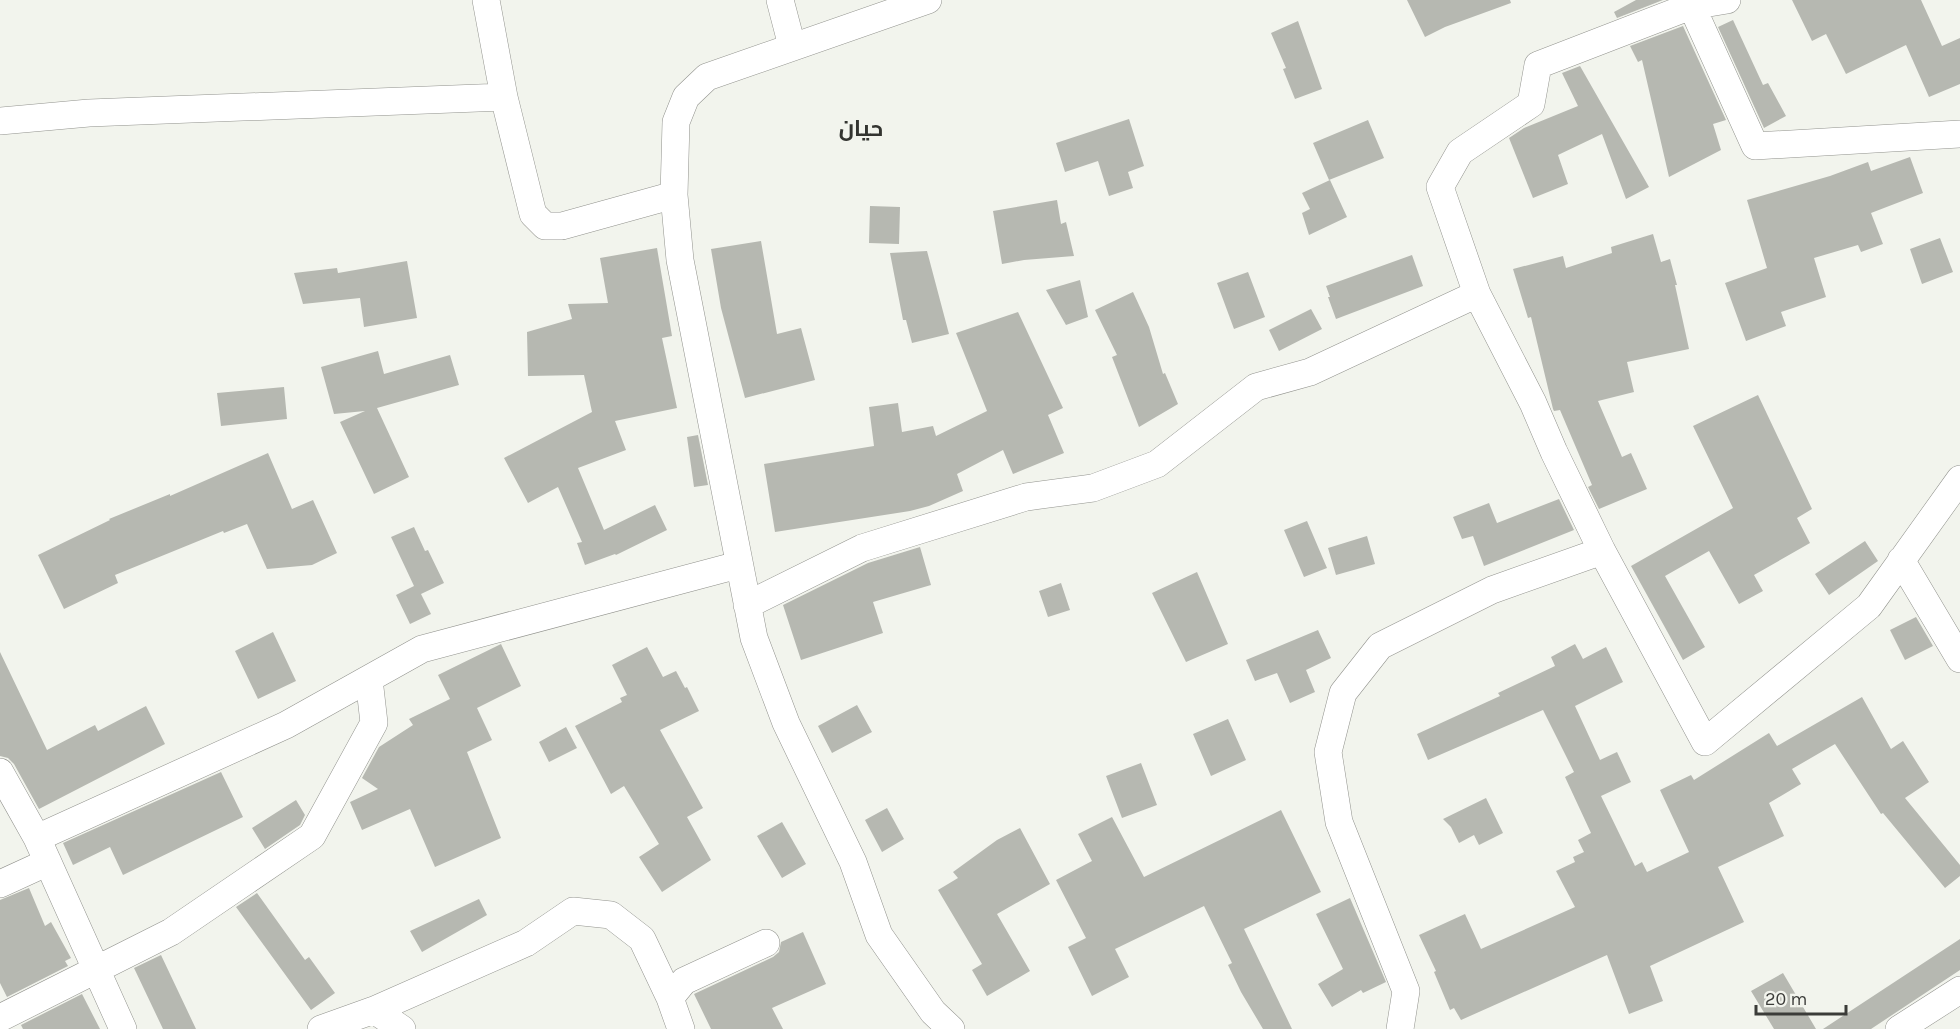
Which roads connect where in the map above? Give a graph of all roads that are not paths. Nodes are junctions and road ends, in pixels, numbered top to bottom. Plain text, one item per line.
1 (486, 0) edge
2 (780, 0) edge
3 (928, 0) edge
4 (1727, 0) edge
5 (1690, 3) edge
6 (792, 46) junction
7 (504, 97) junction
8 (0, 121) edge
9 (1960, 134) edge
10 (674, 195) junction
11 (1477, 294) junction
12 (1960, 479) edge
13 (1602, 551) junction
14 (1901, 560) junction
15 (738, 565) junction
16 (747, 605) junction
17 (1960, 658) edge
18 (369, 679) junction
19 (0, 772) edge
20 (37, 838) junction
21 (48, 862) junction
22 (0, 884) edge
23 (766, 944) dead end
24 (96, 969) junction
25 (1960, 990) edge
26 (670, 998) junction
27 (374, 1010) junction
28 (0, 1018) edge
29 (123, 1029) edge
30 (321, 1029) edge
31 (402, 1029) edge
32 (681, 1029) edge
33 (951, 1029) edge
34 (1400, 1029) edge
35 (1899, 1029) edge

1 - 7 street
2 - 6 street
3 - 6 street
4 - 5 street
5 - 9 street
5 - 11 street
6 - 10 street
7 - 8 street
7 - 10 street
10 - 15 street
11 - 13 street
11 - 16 street
12 - 14 street
13 - 14 street
13 - 34 street
14 - 17 street
15 - 16 street
15 - 18 street
16 - 33 street
18 - 20 street
18 - 24 street
19 - 20 street
20 - 21 street
21 - 22 street
21 - 24 street
23 - 26 street
24 - 28 street
24 - 29 street
25 - 35 street
26 - 27 street
26 - 32 street
27 - 30 street
27 - 31 street

